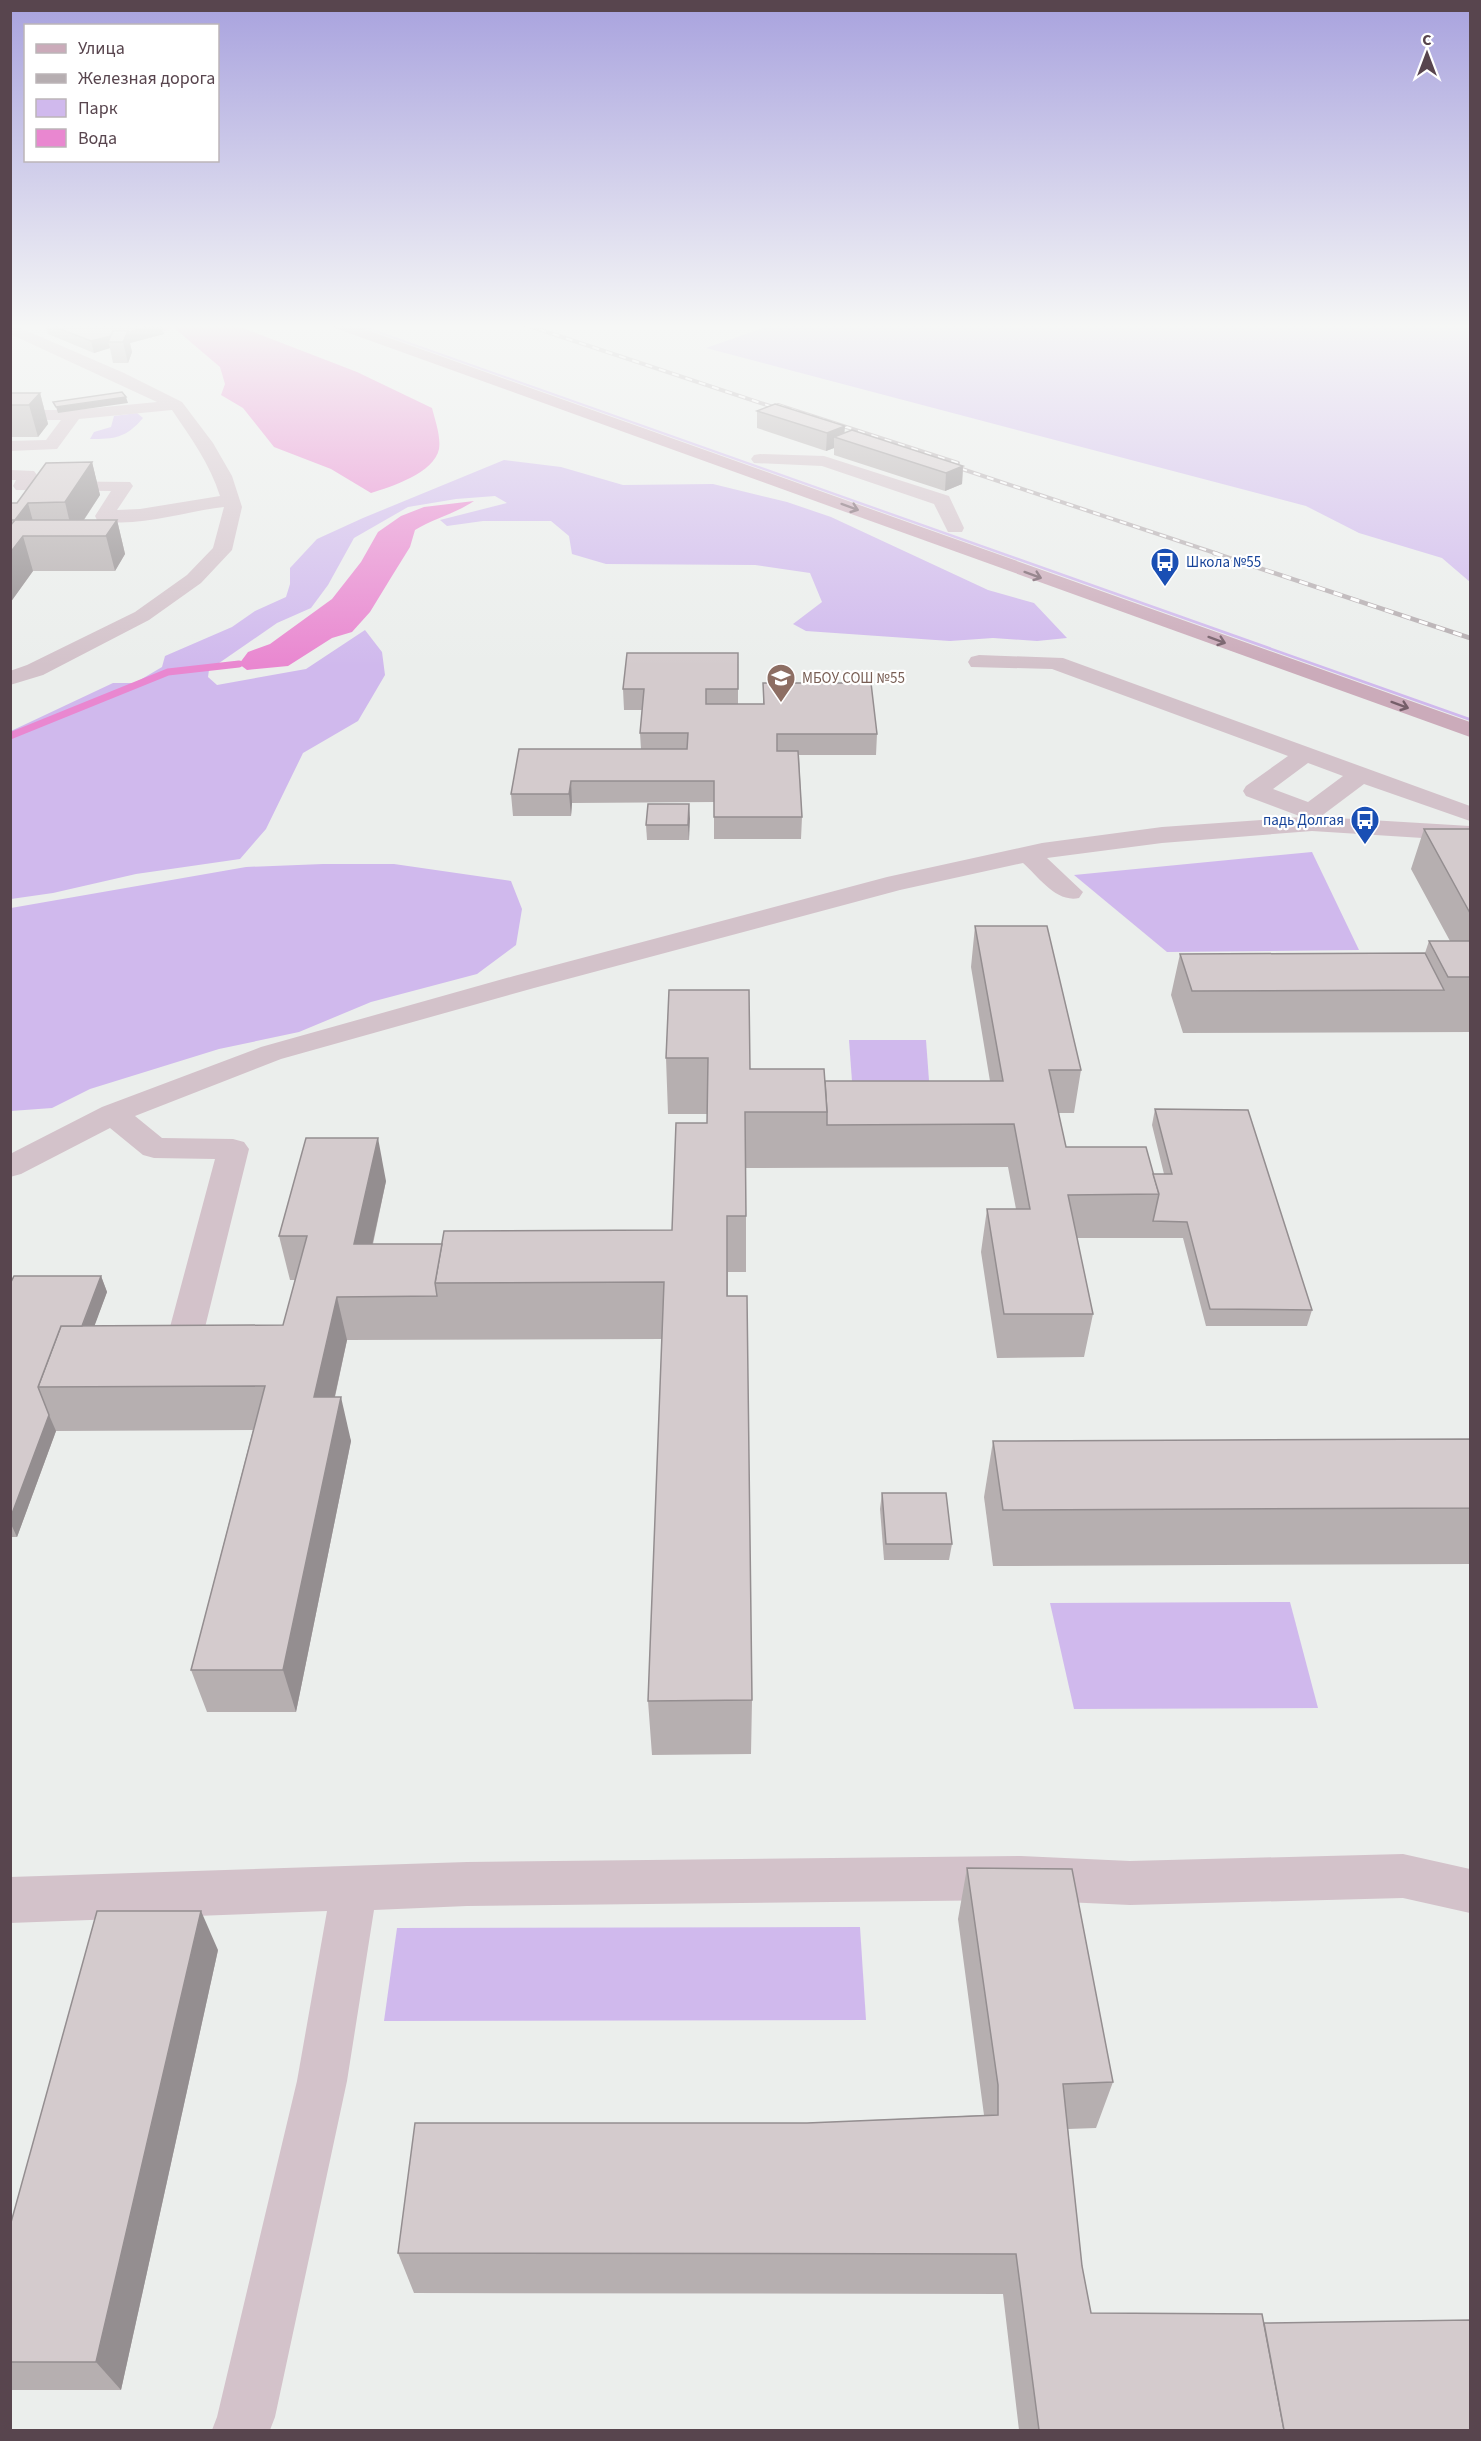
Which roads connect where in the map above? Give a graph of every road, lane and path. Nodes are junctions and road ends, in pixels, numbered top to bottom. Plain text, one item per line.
1 (56, 439) edge
2 (200, 439) edge
3 (658, 439) edge
4 (702, 439) edge
5 (10, 446) edge
6 (10, 475) edge
7 (46, 486) junction
8 (231, 500) junction
9 (34, 503) edge
10 (979, 662) dead end
11 (1336, 662) dead end
12 (10, 679) edge
13 (1224, 725) junction
14 (1470, 730) edge
15 (1202, 739) dead end
16 (1305, 754) junction
17 (1361, 774) junction
18 (1470, 814) edge
19 (1470, 834) edge
20 (1028, 854) junction
21 (1070, 892) dead end
22 (113, 1114) junction
23 (10, 1167) edge
24 (177, 1368) edge
25 (354, 1888) junction
26 (1470, 1891) edge
27 (10, 1900) edge
28 (241, 2430) edge

1 - 5 street
2 - 8 street
3 -> 14 main road
4 - 11 main road
6 - 7 street
7 - 8 street
7 - 9 street
8 - 12 street
10 - 13 street
13 - 15 street
13 - 16 street
16 - 17 street
16 - 17 street
17 - 18 street
19 - 20 street
20 - 21 street
20 - 22 street
22 - 23 street
22 - 24 street
25 - 26 street
25 - 27 street
25 - 28 street

